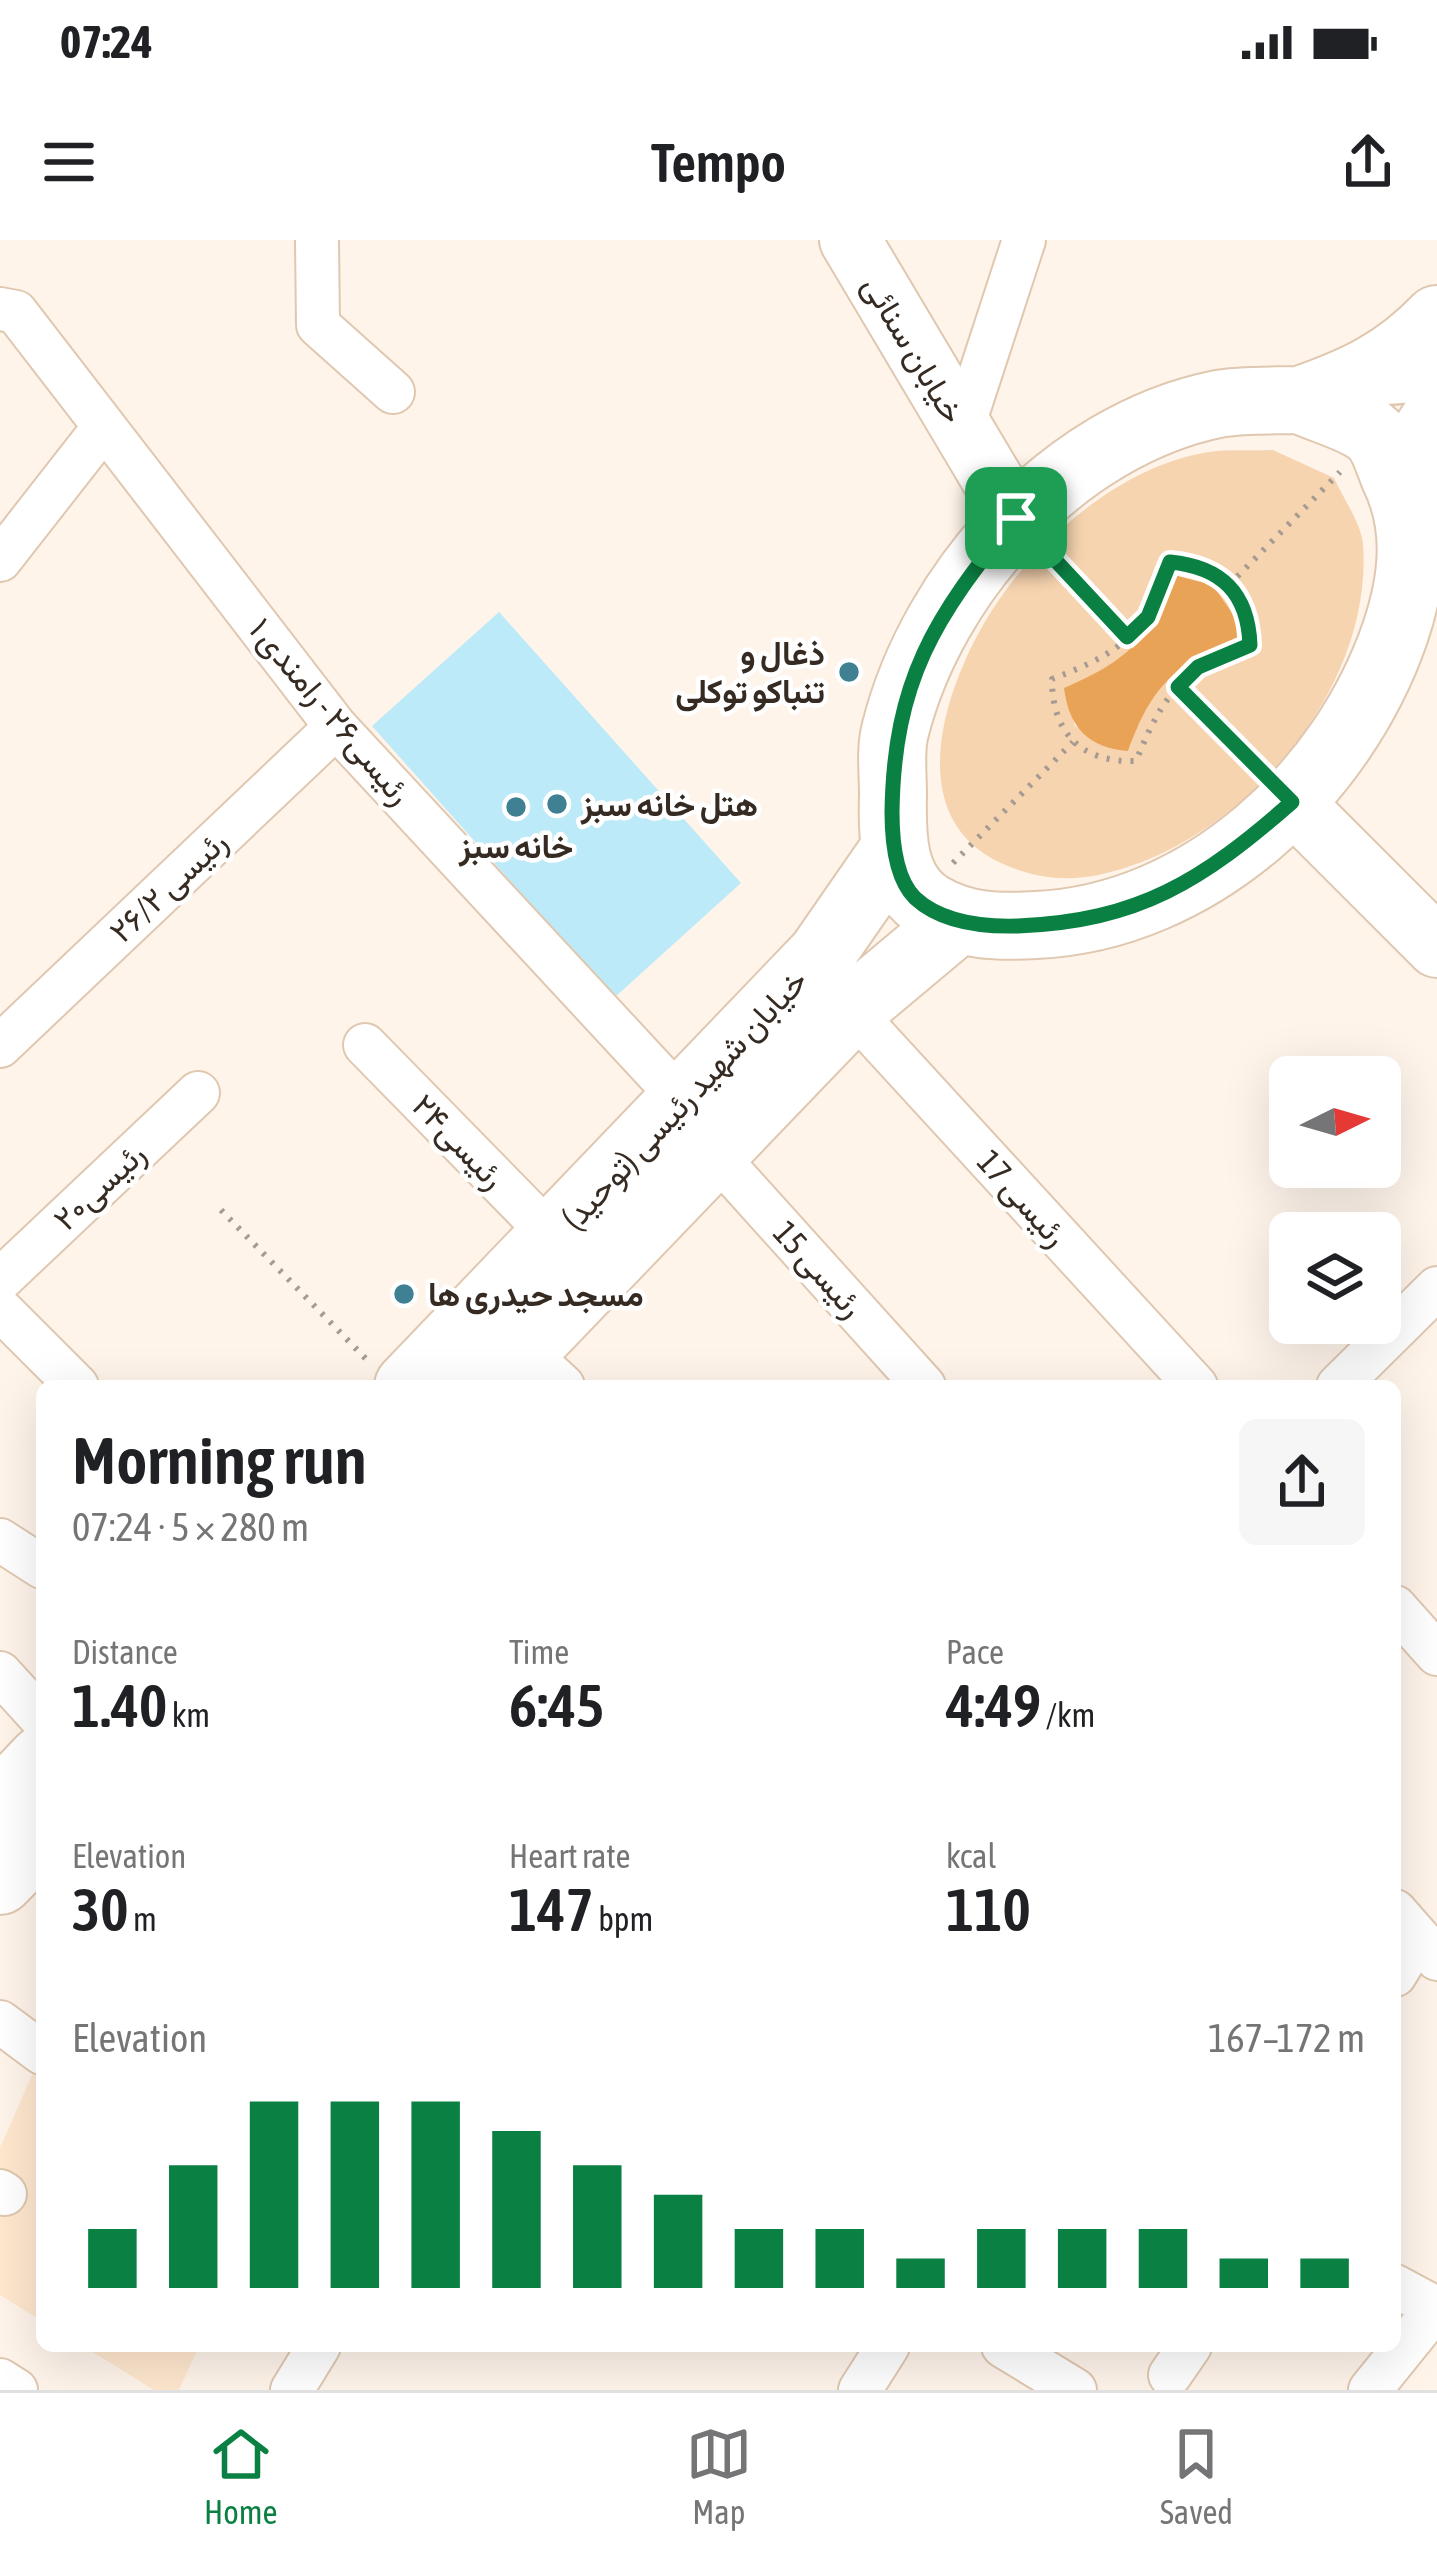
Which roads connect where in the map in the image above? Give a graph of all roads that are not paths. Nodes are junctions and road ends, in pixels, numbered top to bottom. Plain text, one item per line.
1 (316, 240) edge
2 (850, 240) edge
3 (1024, 240) edge
4 (0, 309) edge
5 (1437, 319) edge
6 (1437, 374) edge
7 (393, 392) dead end
8 (1300, 400) junction
9 (1437, 415) edge
10 (104, 427) junction
11 (962, 430) junction
12 (1411, 510) junction
13 (1016, 518) junction
14 (0, 560) edge
15 (337, 727) junction
16 (1292, 802) junction
17 (916, 902) junction
18 (1437, 947) edge
19 (851, 1010) junction
20 (365, 1045) dead end
21 (1, 1046) edge
22 (198, 1093) dead end
23 (698, 1126) junction
24 (553, 1237) junction
25 (0, 1280) edge
26 (1437, 1288) edge
27 (0, 1309) edge
28 (526, 1374) edge
29 (392, 1378) edge
30 (70, 1380) edge
31 (919, 1380) edge
32 (1190, 1380) edge
33 (1343, 1380) edge
34 (0, 1540) edge
35 (36, 1563) edge
36 (1401, 1614) edge
37 (1437, 1654) edge
38 (0, 1673) edge
39 (36, 1712) edge
40 (36, 1765) edge
41 (0, 1803) edge
42 (36, 1844) edge
43 (0, 1881) edge
44 (1416, 1936) edge
45 (1401, 1964) edge
46 (0, 2022) edge
47 (36, 2049) edge
48 (1401, 2290) edge
49 (1437, 2307) edge
50 (315, 2352) edge
51 (884, 2352) edge
52 (1013, 2352) edge
53 (1401, 2352) edge
54 (1401, 2352) edge
55 (0, 2380) edge
56 (16, 2390) edge
57 (292, 2390) edge
58 (860, 2390) edge
59 (1075, 2390) edge
60 (1370, 2390) edge

1 - 7 street
2 - 11 street, خیابان سنائی
3 - 11 street
4 - 10 street, رئیسی۲۶ - رامندی ۱
5 - 8 main road
6 - 8 lane
8 - 12 main road
8 - 13 main road
9 - 12 main road
10 - 14 street
10 - 15 street, رئیسی۲۶ - رامندی ۱
11 - 13 street, خیابان سنائی
12 - 16 main road
13 - 17 main road
15 - 21 street, رئیسی ۲۶/۲
15 - 23 street, رئیسی۲۶ - رامندی ۱
16 - 17 main road
16 - 18 street
17 - 19 main road, خیابان شهید رئیسی (توحید)
17 - 23 main road, خیابان شهید رئیسی (توحید)
19 - 23 main road, خیابان شهید رئیسی (توحید)
19 - 32 street, رئیسی 17
20 - 24 street, رئیسی۲۴
22 - 25 street, رئیسی۲۰
23 - 24 main road, خیابان شهید رئیسی (توحید)
23 - 28 main road, خیابان شهید رئیسی (توحید)
23 - 31 street, رئیسی 15
24 - 29 main road, خیابان شهید رئیسی (توحید)
26 - 33 street
27 - 30 street
34 - 35 street
36 - 37 street
38 - 39 street
40 - 41 main road
42 - 43 main road
44 - 45 street
46 - 47 street
48 - 49 street
49 - 53 street
50 - 57 street
51 - 58 street
52 - 59 street
54 - 60 street
55 - 56 street

